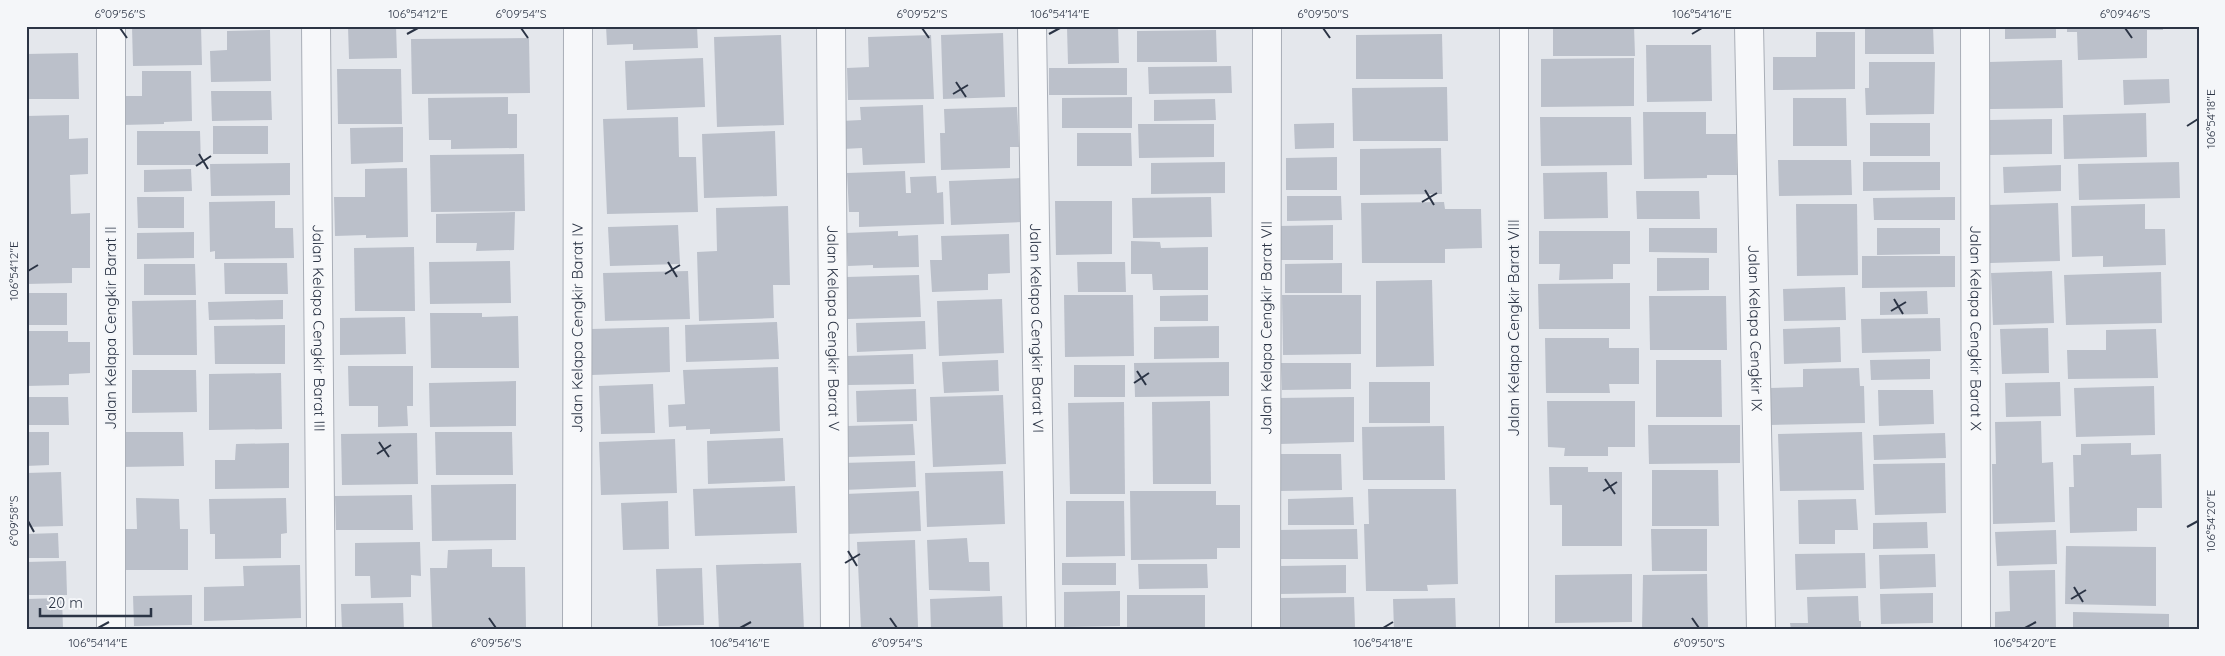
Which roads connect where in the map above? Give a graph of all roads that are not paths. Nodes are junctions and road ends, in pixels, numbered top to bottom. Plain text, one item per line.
1 (111, 26) edge
2 (316, 26) edge
3 (578, 26) edge
4 (831, 26) edge
5 (1032, 26) edge
6 (1267, 26) edge
7 (1514, 26) edge
8 (1749, 26) edge
9 (1975, 26) edge
10 (111, 630) edge
11 (321, 630) edge
12 (577, 630) edge
13 (835, 630) edge
14 (1042, 630) edge
15 (1266, 630) edge
16 (1514, 630) edge
17 (1762, 630) edge
18 (1976, 630) edge

1 - 10 street, Jalan Kelapa Cengkir Barat II
2 - 11 street, Jalan Kelapa Cengkir Barat III
3 - 12 street, Jalan Kelapa Cengkir Barat IV
4 - 13 street, Jalan Kelapa Cengkir Barat V
5 - 14 street, Jalan Kelapa Cengkir Barat VI
6 - 15 street, Jalan Kelapa Cengkir Barat VII
7 - 16 street, Jalan Kelapa Cengkir Barat VIII
8 - 17 street, Jalan Kelapa Cengkir IX
9 - 18 street, Jalan Kelapa Cengkir Barat X

